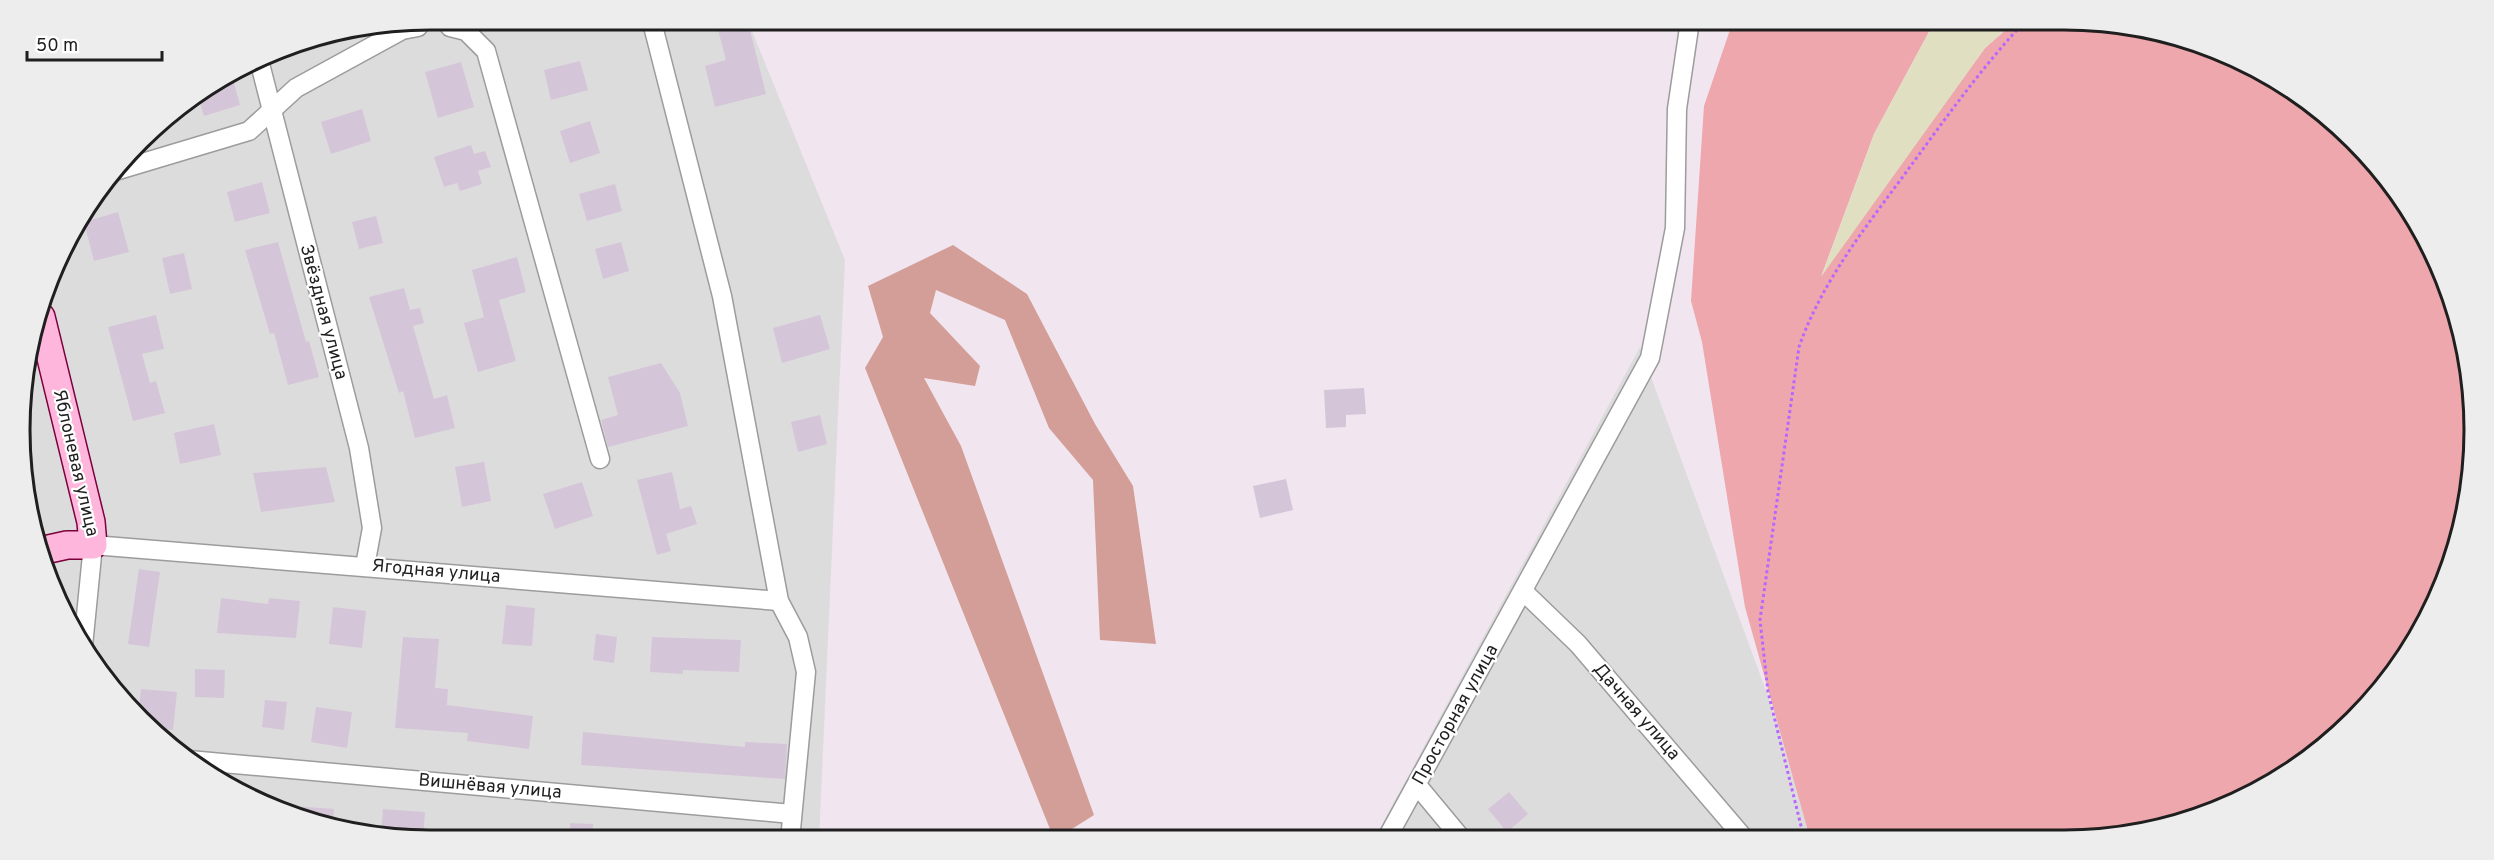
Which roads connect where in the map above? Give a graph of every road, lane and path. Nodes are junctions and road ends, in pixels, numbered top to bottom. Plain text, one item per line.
1 (462, 30) edge
2 (654, 30) edge
3 (1689, 30) edge
4 (2017, 30) edge
5 (401, 31) edge
6 (261, 67) edge
7 (272, 112) junction
8 (128, 167) edge
9 (44, 328) edge
10 (600, 459) dead end
11 (93, 545) junction
12 (48, 549) edge
13 (365, 566) junction
14 (1524, 592) junction
15 (780, 601) junction
16 (85, 631) edge
17 (206, 762) edge
18 (1417, 785) junction
19 (792, 814) junction
20 (791, 830) edge
21 (1392, 830) edge
22 (1454, 830) edge
23 (1737, 830) edge
24 (1802, 830) edge

1 - 10 street
2 - 15 street
3 - 14 street, Просторная улица
4 - 24 path
5 - 7 street
6 - 7 street, Звёздная улица
7 - 8 street
7 - 13 street, Звёздная улица
9 - 11 street, Яблоневая улица
11 - 12 street
11 - 13 street, Ягодная улица
11 - 16 street, Яблоневая улица
13 - 15 street, Ягодная улица
14 - 18 street, Просторная улица
14 - 23 street, Дачная улица
15 - 19 street
17 - 19 street, Вишнёвая улица
18 - 21 street, Просторная улица
18 - 22 street
19 - 20 street

